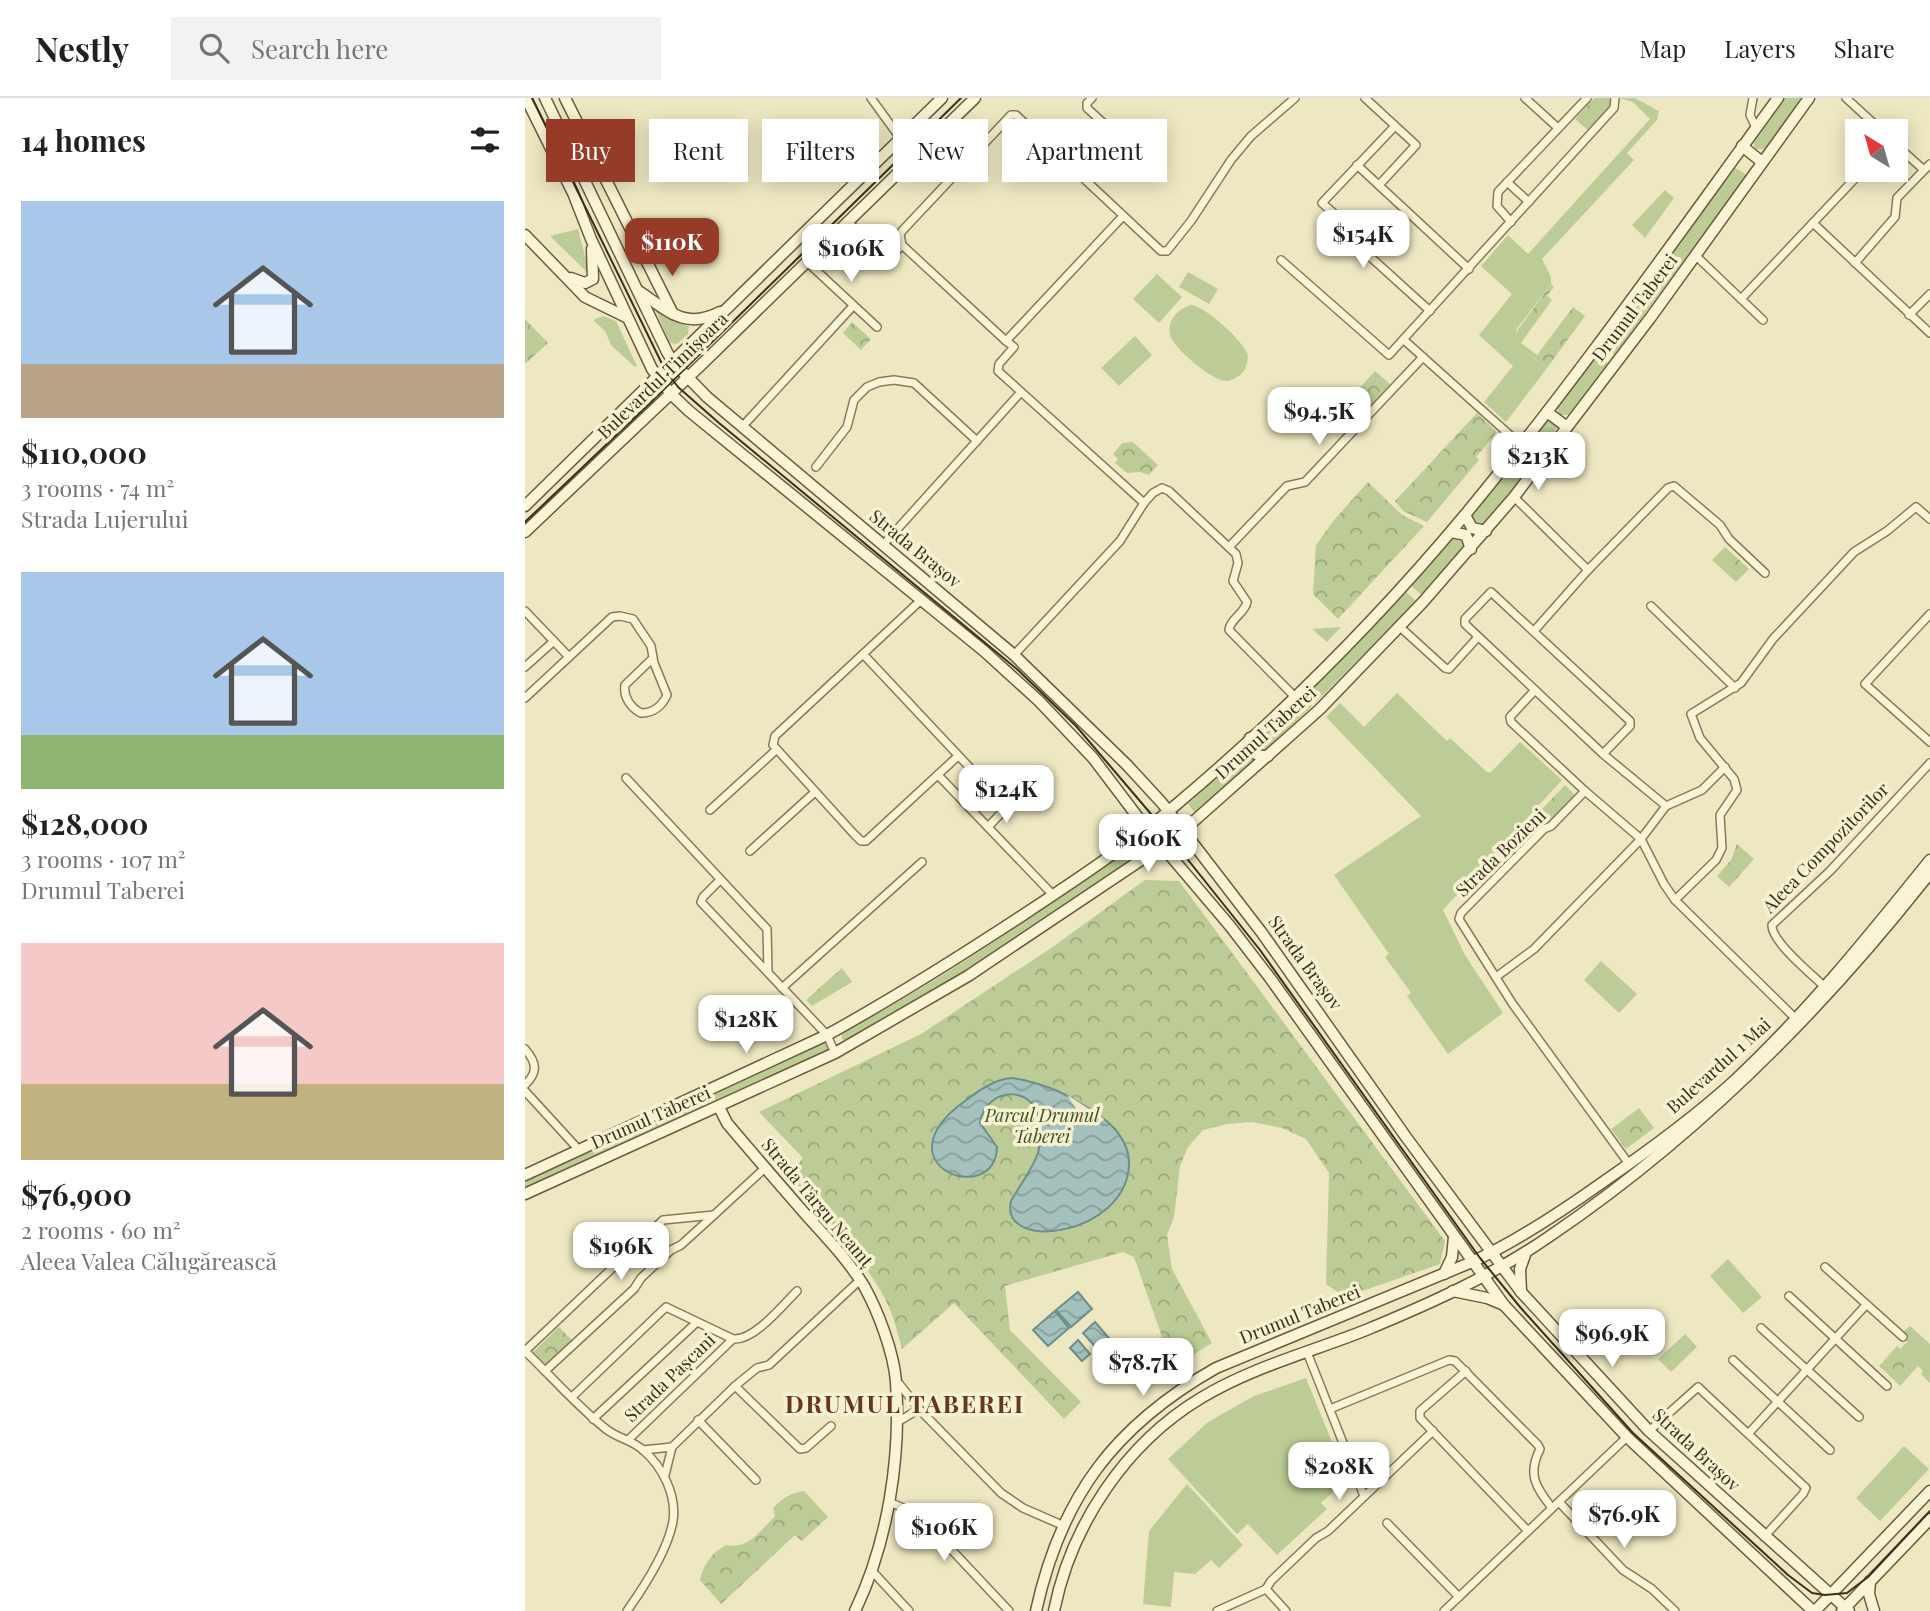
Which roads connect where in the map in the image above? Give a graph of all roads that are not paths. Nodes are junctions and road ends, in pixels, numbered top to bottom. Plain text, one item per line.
1 (526, 98) edge
2 (545, 98) edge
3 (565, 98) edge
4 (871, 98) edge
5 (975, 98) edge
6 (1092, 98) edge
7 (1295, 98) edge
8 (1365, 98) edge
9 (1525, 98) edge
10 (1587, 98) edge
11 (1615, 98) edge
12 (1753, 98) edge
13 (1778, 98) edge
14 (1809, 98) edge
15 (1846, 98) edge
16 (936, 100) edge
17 (918, 119) edge
18 (953, 119) edge
19 (1099, 119) edge
20 (1868, 119) edge
21 (1395, 126) junction
22 (893, 128) edge
23 (1559, 128) junction
24 (1756, 128) junction
25 (893, 145) edge
26 (1742, 146) junction
27 (1908, 153) edge
28 (1762, 162) junction
29 (1357, 165) junction
30 (1927, 167) edge
31 (893, 176) edge
32 (1507, 182) junction
33 (1851, 182) edge
34 (1379, 185) junction
35 (1529, 202) junction
36 (1123, 216) junction
37 (847, 221) junction
38 (1511, 222) junction
39 (1812, 223) junction
40 (525, 235) edge
41 (591, 240) junction
42 (902, 244) junction
43 (1695, 256) junction
44 (643, 257) junction
45 (1280, 260) dead end
46 (806, 261) junction
47 (1855, 263) junction
48 (1469, 269) junction
49 (562, 273) junction
50 (638, 290) junction
51 (1930, 294) edge
52 (1741, 299) junction
53 (853, 306) junction
54 (727, 308) junction
55 (1430, 311) junction
56 (673, 314) junction
57 (1909, 315) junction
58 (626, 317) junction
59 (1763, 320) dead end
60 (877, 327) dead end
61 (1930, 334) edge
62 (1404, 340) junction
63 (1006, 341) junction
64 (1423, 357) junction
65 (673, 362) junction
66 (657, 378) junction
67 (687, 378) junction
68 (1020, 393) junction
69 (671, 394) junction
70 (1547, 412) junction
71 (742, 427) junction
72 (1567, 427) junction
73 (977, 441) junction
74 (1521, 446) junction
75 (815, 467) dead end
76 (1514, 497) junction
77 (1144, 503) junction
78 (525, 506) edge
79 (1465, 515) junction
80 (1930, 519) edge
81 (1486, 531) junction
82 (525, 532) edge
83 (1451, 532) junction
84 (883, 545) junction
85 (1230, 547) junction
86 (1471, 549) junction
87 (1588, 570) junction
88 (1765, 573) dead end
89 (920, 601) junction
90 (1651, 606) dead end
91 (525, 611) edge
92 (1930, 614) edge
93 (1400, 626) junction
94 (1534, 631) junction
95 (1478, 637) junction
96 (554, 641) junction
97 (863, 654) junction
98 (1014, 654) junction
99 (569, 657) junction
100 (653, 658) junction
101 (525, 667) edge
102 (1735, 688) junction
103 (1535, 690) junction
104 (1295, 696) junction
105 (525, 698) edge
106 (1250, 737) junction
107 (1930, 742) edge
108 (776, 750) junction
109 (1603, 754) junction
110 (958, 756) junction
111 (1268, 757) junction
112 (1930, 763) edge
113 (1725, 767) junction
114 (938, 775) junction
115 (626, 778) dead end
116 (1585, 791) junction
117 (815, 792) junction
118 (1666, 806) junction
119 (710, 810) dead end
120 (1168, 811) junction
121 (988, 827) junction
122 (1147, 828) junction
123 (1182, 831) junction
124 (1641, 839) junction
125 (1162, 846) junction
126 (750, 851) dead end
127 (1930, 860) edge
128 (922, 862) dead end
129 (720, 880) junction
130 (1928, 881) edge
131 (1053, 895) junction
132 (1675, 900) junction
133 (768, 972) junction
134 (1496, 977) junction
135 (1824, 986) junction
136 (782, 988) junction
137 (1795, 1018) junction
138 (827, 1035) junction
139 (525, 1049) edge
140 (835, 1053) junction
141 (525, 1085) edge
142 (525, 1091) edge
143 (719, 1107) junction
144 (579, 1150) junction
145 (1629, 1164) junction
146 (765, 1168) junction
147 (525, 1175) edge
148 (525, 1194) edge
149 (714, 1214) junction
150 (1476, 1232) junction
151 (1454, 1237) junction
152 (1513, 1242) junction
153 (1526, 1252) junction
154 (1491, 1253) junction
155 (1472, 1262) junction
156 (1501, 1267) junction
157 (1825, 1267) dead end
158 (1444, 1274) junction
159 (1483, 1277) junction
160 (860, 1280) junction
161 (797, 1291) dead end
162 (1453, 1291) junction
163 (1521, 1292) junction
164 (1790, 1296) dead end
165 (1504, 1305) junction
166 (1866, 1305) junction
167 (697, 1322) junction
168 (1761, 1328) dead end
169 (1903, 1337) dead end
170 (1835, 1338) junction
171 (733, 1339) junction
172 (525, 1351) edge
173 (1307, 1352) junction
174 (1733, 1360) dead end
175 (1807, 1370) junction
176 (545, 1371) junction
177 (1466, 1371) junction
178 (896, 1381) junction
179 (1194, 1381) junction
180 (734, 1386) junction
181 (1887, 1386) dead end
182 (1173, 1395) junction
183 (1203, 1396) junction
184 (572, 1397) junction
185 (1778, 1401) junction
186 (919, 1409) junction
187 (1329, 1409) junction
188 (1181, 1410) junction
189 (1859, 1417) dead end
190 (593, 1419) junction
191 (698, 1420) junction
192 (896, 1423) junction
193 (831, 1426) dead end
194 (1433, 1430) junction
195 (1649, 1431) junction
196 (1749, 1433) junction
197 (1627, 1437) junction
198 (628, 1440) junction
199 (672, 1447) junction
200 (643, 1450) junction
201 (1830, 1450) dead end
202 (665, 1475) junction
203 (756, 1480) dead end
204 (1930, 1486) edge
205 (1930, 1491) edge
206 (1364, 1496) junction
207 (889, 1502) junction
208 (1555, 1505) junction
209 (1930, 1519) edge
210 (1387, 1523) dead end
211 (1062, 1525) junction
212 (1528, 1531) junction
213 (1764, 1537) junction
214 (871, 1571) junction
215 (1044, 1578) junction
216 (1870, 1581) junction
217 (1060, 1583) junction
218 (1819, 1584) junction
219 (1266, 1589) junction
220 (1831, 1595) junction
221 (1459, 1597) junction
222 (1037, 1606) edge
223 (1847, 1608) edge
224 (1055, 1609) edge
225 (627, 1611) edge
226 (855, 1611) edge
227 (909, 1611) edge
228 (1009, 1611) edge
229 (1217, 1611) edge
230 (1286, 1611) edge
231 (1444, 1611) edge
232 (1675, 1611) edge
233 (1814, 1611) edge
234 (1874, 1611) edge

1 - 41 main road
2 - 50 main road, Strada Brașov
3 - 44 main road
4 - 22 street
5 - 18 main road, Bulevardul Timișoara
6 - 19 street
7 - 36 street
8 - 21 street
9 - 23 street
10 - 23 street
11 - 35 street
12 - 24 street
13 - 24 main road, Drumul Taberei
14 - 28 main road, Drumul Taberei
15 - 20 street
16 - 17 main road, Bulevardul Timișoara
21 - 29 street
21 - 34 street
23 - 32 street
24 - 26 main road, Drumul Taberei
25 - 54 main road, Bulevardul Timișoara
26 - 28 main road
26 - 70 main road, Drumul Taberei
27 - 30 street
28 - 43 main road, Drumul Taberei
29 - 34 street
29 - 55 street
30 - 47 street
31 - 37 main road, Bulevardul Timișoara
32 - 35 street
32 - 38 street
33 - 39 street
34 - 48 street
35 - 38 street
36 - 42 street
36 - 63 street
37 - 42 street
37 - 46 main road, Bulevardul Timișoara
38 - 48 street
39 - 47 street
39 - 52 street
40 - 49 main road
41 - 49 main road
41 - 58 main road, Strada Brașov
42 - 63 street
43 - 52 street
43 - 72 main road, Drumul Taberei
44 - 50 main road
44 - 56 main road
45 - 62 street
46 - 53 street
46 - 67 main road, Bulevardul Timișoara
47 - 57 street
48 - 55 street
49 - 58 main road
50 - 56 main road
50 - 65 main road, Strada Brașov
51 - 57 street
52 - 59 street
53 - 60 street
53 - 71 street
54 - 56 main road
54 - 65 main road, Bulevardul Timișoara
55 - 62 street
57 - 61 street
58 - 66 main road, Strada Brașov
62 - 64 street
63 - 68 street
64 - 74 street
64 - 85 street
65 - 66 main road, Bulevardul Timișoara
65 - 67 main road, Strada Brașov
66 - 69 main road, Strada Brașov
66 - 78 main road, Bulevardul Timișoara
67 - 69 main road, Bulevardul Timișoara
67 - 71 main road, Strada Brașov
68 - 73 street
68 - 77 street
69 - 82 main road, Bulevardul Timișoara
69 - 89 main road, Strada Brașov
70 - 72 main road
70 - 74 main road, Drumul Taberei
71 - 84 main road, Strada Brașov
72 - 76 main road, Drumul Taberei
73 - 75 street
73 - 84 street
74 - 79 main road, Drumul Taberei
76 - 81 main road, Drumul Taberei
76 - 87 street
77 - 85 street
77 - 98 street
79 - 81 main road
79 - 83 main road, Drumul Taberei
80 - 102 street
81 - 86 main road, Drumul Taberei
83 - 86 main road
83 - 104 main road, Drumul Taberei
84 - 98 main road, Strada Brașov
85 - 104 street
86 - 93 main road, Drumul Taberei
87 - 88 street
87 - 94 street
89 - 97 street
89 - 122 main road, Strada Brașov
90 - 102 street
91 - 96 street
92 - 107 street
93 - 95 street
93 - 111 main road, Drumul Taberei
94 - 95 street
94 - 109 street
95 - 103 street
96 - 99 street
96 - 101 street
97 - 108 street
97 - 110 street
98 - 120 main road, Strada Brașov
99 - 100 street
99 - 105 street
100 - 100 street
102 - 113 street
103 - 109 street
103 - 116 street
104 - 106 main road, Drumul Taberei
106 - 111 main road
106 - 120 main road, Drumul Taberei
108 - 117 street
108 - 119 street
109 - 118 street
110 - 114 street
110 - 121 street
111 - 123 main road, Drumul Taberei
112 - 135 street, Aleea Compozitorilor
113 - 118 street
113 - 132 street
114 - 117 street
114 - 121 street
115 - 129 street
116 - 124 street
116 - 134 street, Strada Bozieni
117 - 126 street
118 - 124 street
120 - 122 main road, Drumul Taberei
120 - 123 main road, Strada Brașov
121 - 131 street
122 - 125 main road, Strada Brașov
122 - 131 main road, Drumul Taberei
123 - 125 main road, Drumul Taberei
123 - 150 main road, Strada Brașov
124 - 132 street
124 - 134 street
125 - 140 main road, Drumul Taberei
125 - 151 main road, Strada Brașov
127 - 135 main road, Bulevardul 1 Mai
128 - 136 street
129 - 133 street
129 - 133 street
130 - 153 main road, Bulevardul 1 Mai
131 - 138 main road, Drumul Taberei
132 - 137 street
133 - 136 street
134 - 145 street, Strada Bozieni
135 - 137 main road, Bulevardul 1 Mai
136 - 138 street
137 - 145 main road, Bulevardul 1 Mai
138 - 140 street
138 - 144 main road, Drumul Taberei
139 - 141 street
140 - 143 main road, Drumul Taberei
142 - 144 street
143 - 146 main road, Strada Târgu Neamț
143 - 148 main road, Drumul Taberei
144 - 147 main road, Drumul Taberei
145 - 152 main road, Bulevardul 1 Mai
146 - 149 street
146 - 160 main road, Strada Târgu Neamț
149 - 172 street
149 - 176 street
150 - 152 main road
150 - 154 main road, Strada Brașov
151 - 155 main road, Strada Brașov
151 - 158 main road
152 - 154 main road, Bulevardul 1 Mai
153 - 156 main road, Bulevardul 1 Mai
153 - 163 main road
154 - 155 main road, Drumul Taberei
154 - 156 main road, Strada Brașov
155 - 158 main road, Drumul Taberei
155 - 159 main road, Strada Brașov
156 - 159 main road, Drumul Taberei
156 - 163 main road, Strada Brașov
157 - 166 street
158 - 179 main road, Drumul Taberei
159 - 162 main road, Drumul Taberei
159 - 165 main road, Strada Brașov
160 - 178 main road, Strada Târgu Neamț
160 - 180 street
161 - 171 street, Strada Pașcani
162 - 165 main road
162 - 173 main road, Drumul Taberei
163 - 195 main road, Strada Brașov
164 - 170 street
165 - 197 main road, Strada Brașov
166 - 169 street
166 - 170 street
167 - 171 street, Strada Pașcani
167 - 184 street, Strada Pașcani
167 - 190 street, Strada Pașcani
168 - 175 street
170 - 175 street
170 - 181 street
171 - 198 street, Strada Pașcani
172 - 176 street, Strada Pașcani
173 - 183 main road, Drumul Taberei
173 - 187 street
174 - 185 street
175 - 185 street
175 - 189 street
176 - 184 street, Strada Pașcani
177 - 187 street
177 - 194 street
177 - 208 street
178 - 186 street
178 - 192 main road, Strada Târgu Neamț
179 - 182 main road, Drumul Taberei
179 - 183 main road
180 - 191 street
180 - 193 street
182 - 188 main road
182 - 211 main road, Drumul Taberei
183 - 188 main road, Drumul Taberei
184 - 190 street, Strada Pașcani
185 - 196 street
185 - 201 street
186 - 192 street
186 - 211 street
187 - 206 street
188 - 217 main road, Drumul Taberei
190 - 198 street, Strada Pașcani
191 - 199 street
191 - 203 street
192 - 207 main road, Strada Târgu Neamț
194 - 206 street
194 - 212 street
195 - 196 street
195 - 213 main road, Strada Brașov
196 - 213 street
197 - 208 street
197 - 233 main road, Strada Brașov
198 - 200 street, Strada Pașcani
199 - 200 street
199 - 202 street
200 - 202 street, Strada Pașcani
202 - 225 street, Strada Pașcani
204 - 218 main road
205 - 220 main road
206 - 219 street
207 - 214 main road, Strada Târgu Neamț
207 - 228 street
208 - 212 street
208 - 232 street
209 - 216 main road
210 - 221 street
211 - 215 main road, Drumul Taberei
212 - 221 street
213 - 218 main road, Strada Brașov
214 - 226 main road, Strada Târgu Neamț
214 - 227 street
215 - 217 main road
215 - 222 main road, Drumul Taberei
216 - 223 main road
216 - 234 main road
217 - 224 main road, Drumul Taberei
218 - 220 main road, Strada Brașov
219 - 229 street
219 - 230 street
220 - 223 main road, Strada Brașov
220 - 233 main road
221 - 231 street
222 - 224 main road

